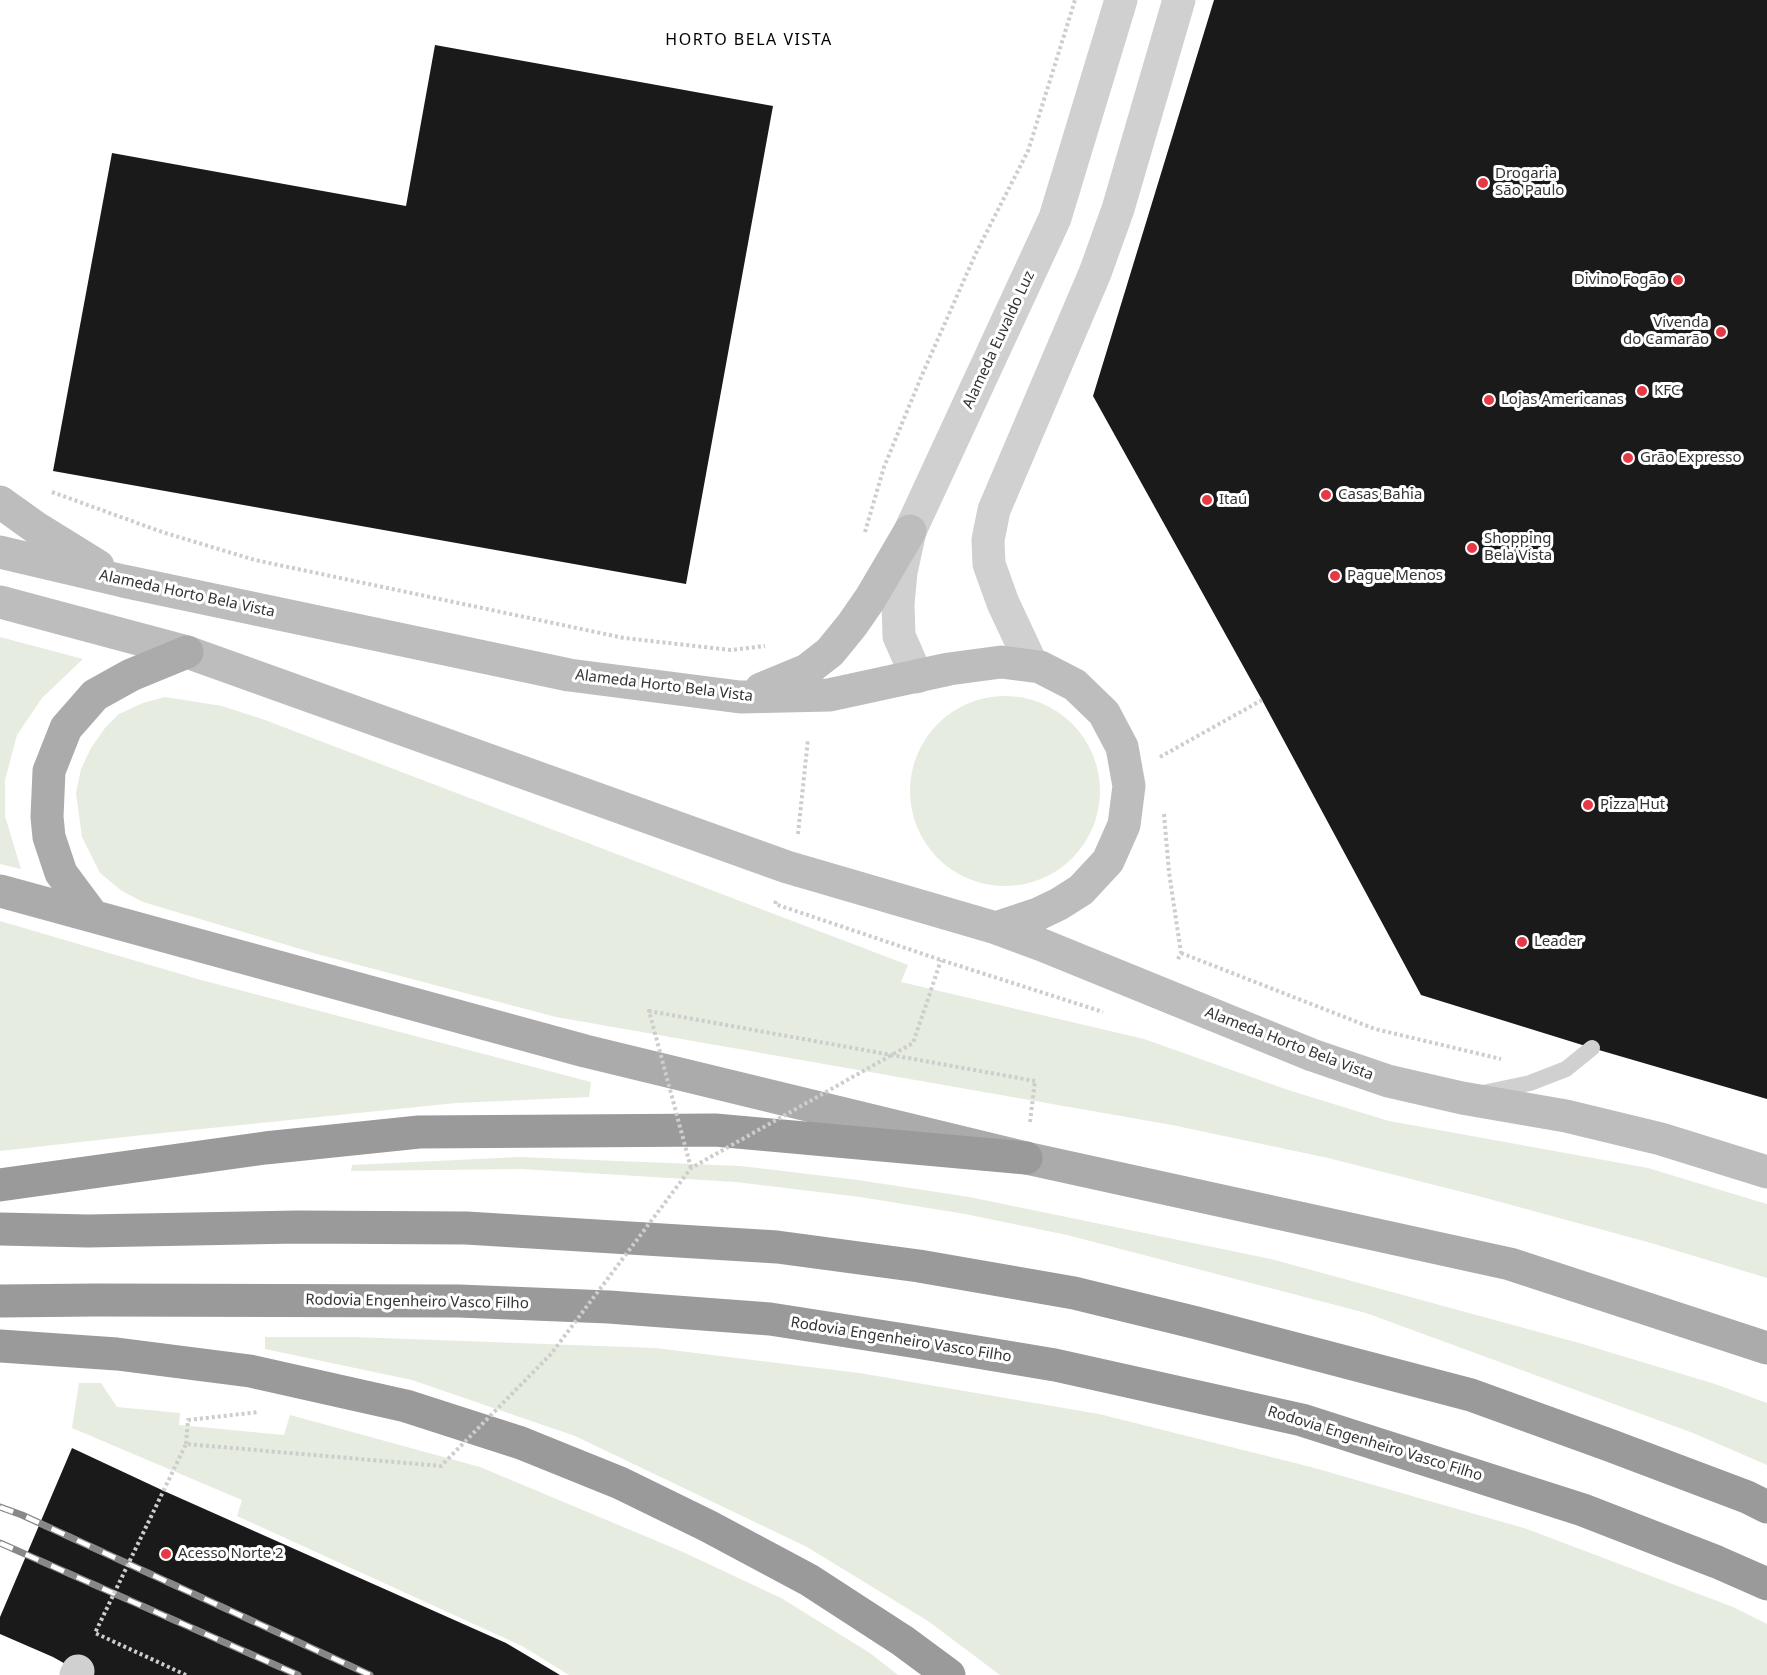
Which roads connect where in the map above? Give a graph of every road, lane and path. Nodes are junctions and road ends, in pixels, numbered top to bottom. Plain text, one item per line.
1 (1075, 0) edge
2 (1120, 0) edge
3 (1179, 0) edge
4 (51, 492) dead end
5 (0, 502) edge
6 (910, 531) junction
7 (864, 534) dead end
8 (0, 552) edge
9 (123, 581) junction
10 (0, 602) edge
11 (766, 646) dead end
12 (187, 652) junction
13 (1032, 665) junction
14 (917, 677) junction
15 (740, 697) junction
16 (1262, 700) dead end
17 (808, 740) dead end
18 (1160, 768) dead end
19 (1163, 803) dead end
20 (787, 867) junction
21 (0, 891) edge
22 (93, 916) junction
23 (996, 928) junction
24 (941, 960) junction
25 (1107, 1013) dead end
26 (1592, 1048) dead end
27 (1506, 1060) dead end
28 (1035, 1081) dead end
29 (1462, 1098) junction
30 (1026, 1158) junction
31 (691, 1168) junction
32 (1767, 1172) edge
33 (0, 1185) edge
34 (0, 1230) edge
35 (0, 1301) edge
36 (0, 1346) edge
37 (1767, 1348) edge
38 (268, 1411) dead end
39 (186, 1444) junction
40 (455, 1450) dead end
41 (466, 1454) dead end
42 (1767, 1507) edge
43 (1767, 1584) edge
44 (186, 1675) edge
45 (949, 1675) edge

1 - 7 path
2 - 6 street, Alameda Euvaldo Luz
3 - 13 street
4 - 11 path
5 - 9 street
6 - 14 street, Alameda Euvaldo Luz
6 - 15 street
8 - 9 street, Alameda Horto Bela Vista
9 - 15 street, Alameda Horto Bela Vista
10 - 12 street, Alameda Horto Bela Vista
12 - 20 street, Alameda Horto Bela Vista
12 - 22 main road
13 - 14 street, Alameda Horto Bela Vista
13 - 23 street, Alameda Horto Bela Vista
14 - 15 street, Alameda Horto Bela Vista
16 - 18 path
17 - 20 path
19 - 27 path
20 - 23 street, Alameda Horto Bela Vista
20 - 24 path
21 - 22 main road
22 - 30 main road
23 - 29 street, Alameda Horto Bela Vista
24 - 25 path
24 - 31 path, bridge
26 - 29 lane
28 - 31 path, bridge
29 - 32 street, Alameda Horto Bela Vista
30 - 33 highway
30 - 37 main road
31 - 39 path, bridge
34 - 42 highway
35 - 43 highway, Rodovia Engenheiro Vasco Filho
36 - 45 highway
38 - 39 path
39 - 44 path, bridge
40 - 41 path

